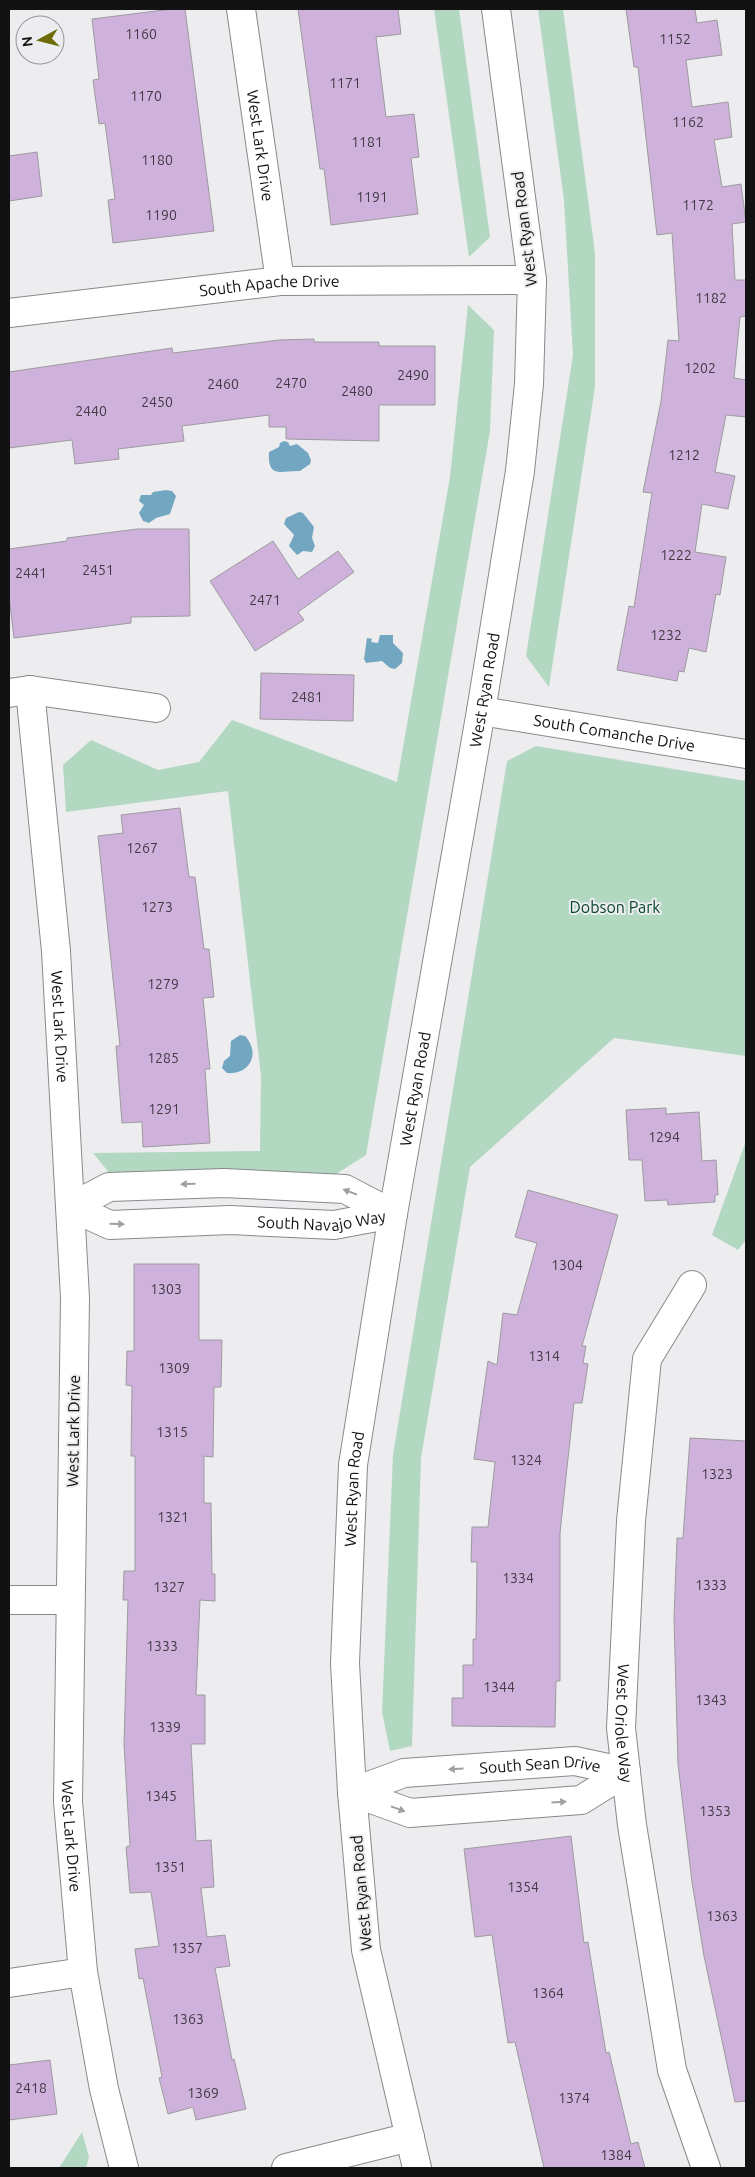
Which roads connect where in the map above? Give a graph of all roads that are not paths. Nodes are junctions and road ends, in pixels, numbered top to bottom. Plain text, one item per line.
1 (241, 9) edge
2 (496, 9) edge
3 (532, 280) junction
4 (280, 282) junction
5 (9, 313) edge
6 (20, 692) edge
7 (156, 708) dead end
8 (481, 710) junction
9 (746, 754) edge
10 (71, 1207) junction
11 (393, 1214) junction
12 (692, 1285) dead end
13 (9, 1600) edge
14 (70, 1600) junction
15 (626, 1772) junction
16 (352, 1792) junction
17 (83, 1972) junction
18 (9, 1982) edge
19 (410, 2137) junction
20 (124, 2168) edge
21 (286, 2168) edge
22 (417, 2168) edge
23 (706, 2168) edge

1 - 4 street, West Lark Drive
2 - 3 street, West Ryan Road
3 - 4 street, South Apache Drive
3 - 8 street, West Ryan Road
4 - 5 street, South Apache Drive
6 - 7 street
6 - 10 street, West Lark Drive
8 - 9 street, South Comanche Drive
8 - 11 street, West Ryan Road
10 -> 11 street, South Navajo Way
11 -> 10 street, South Navajo Way
10 - 14 street, West Lark Drive
11 - 16 street, West Ryan Road
12 - 15 street, West Oriole Way
13 - 14 street
14 - 17 street, West Lark Drive
15 -> 16 street, South Sean Drive
16 -> 15 street, South Sean Drive
15 - 23 street, West Oriole Way
16 - 19 street, West Ryan Road
17 - 18 street
17 - 20 street, West Lark Drive
19 - 21 street
19 - 22 street, West Ryan Road

